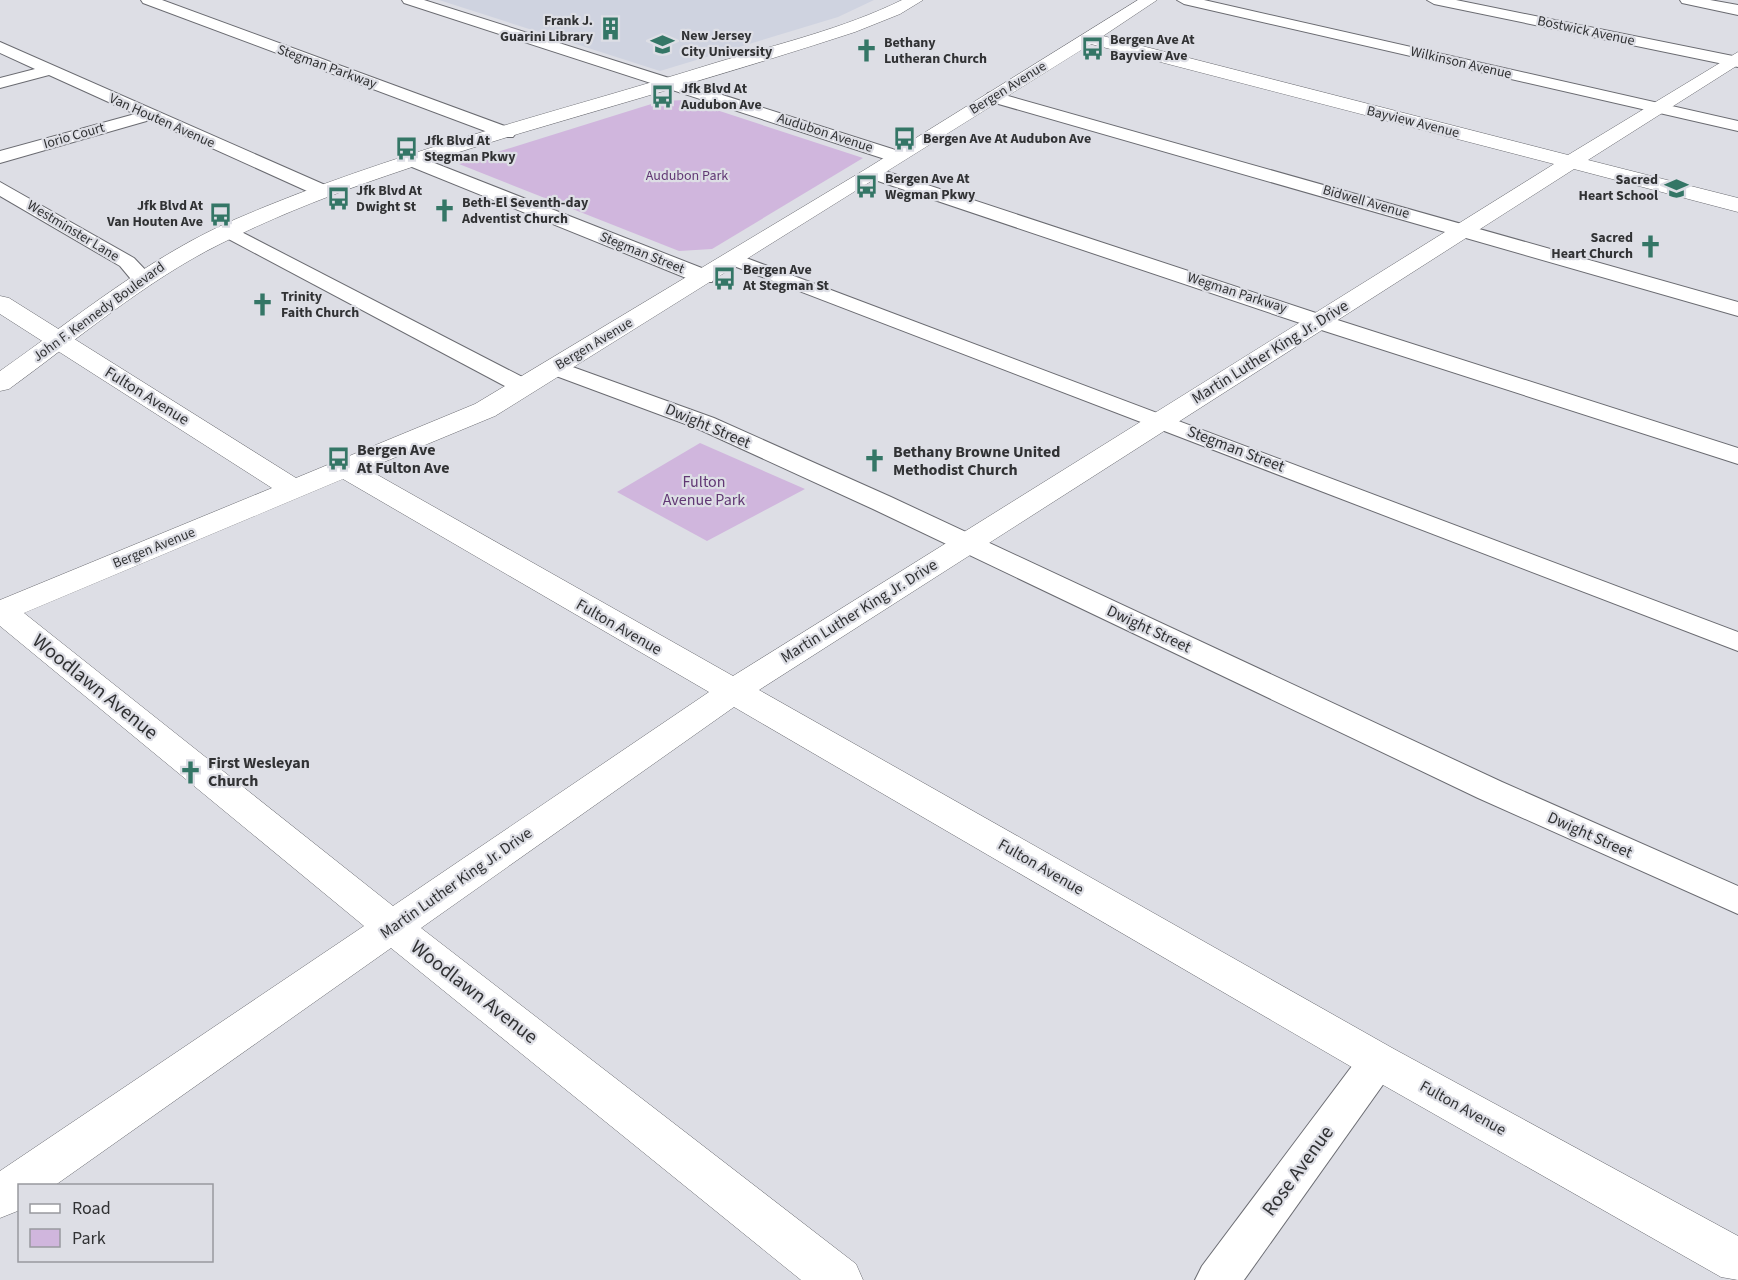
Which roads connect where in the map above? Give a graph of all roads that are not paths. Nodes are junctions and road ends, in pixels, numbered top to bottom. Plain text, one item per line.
1 (148, 0) edge
2 (409, 0) edge
3 (915, 0) edge
4 (1149, 0) edge
5 (1184, 0) edge
6 (1434, 0) edge
7 (1687, 0) edge
8 (1738, 10) edge
9 (1089, 38) junction
10 (0, 47) edge
11 (1736, 60) edge
12 (50, 70) junction
13 (0, 83) edge
14 (670, 84) junction
15 (993, 97) junction
16 (1657, 108) junction
17 (149, 115) junction
18 (1738, 126) edge
19 (507, 133) junction
20 (0, 157) edge
21 (898, 157) junction
22 (414, 161) junction
23 (1572, 162) junction
24 (873, 173) junction
25 (0, 188) edge
26 (326, 192) junction
27 (1738, 205) edge
28 (228, 231) junction
29 (1464, 231) junction
30 (733, 259) junction
31 (704, 277) junction
32 (143, 279) junction
33 (0, 303) edge
34 (1738, 309) edge
35 (1317, 321) junction
36 (61, 341) junction
37 (556, 368) junction
38 (0, 383) edge
39 (524, 387) junction
40 (1162, 420) junction
41 (1738, 456) edge
42 (346, 469) junction
43 (295, 490) junction
44 (968, 544) junction
45 (0, 611) edge
46 (1738, 642) edge
47 (733, 693) junction
48 (1738, 901) edge
49 (393, 927) junction
50 (1378, 1061) junction
51 (19, 1184) edge
52 (18, 1185) edge
53 (0, 1197) edge
54 (1738, 1261) edge
55 (838, 1280) edge
56 (1218, 1280) edge

1 - 19 street, Stegman Parkway
2 - 14 street, Audubon Avenue
3 - 14 street, John F. Kennedy Boulevard
4 - 9 street, Bergen Avenue
5 - 16 street, Wilkinson Avenue
6 - 11 street, Bostwick Avenue
7 - 8 street
9 - 15 street, Bergen Avenue
9 - 23 street, Bayview Avenue
10 - 12 street, Van Houten Avenue
11 - 16 street, Martin Luther King Jr. Drive
12 - 13 street
12 - 17 street, Van Houten Avenue
14 - 19 street, John F. Kennedy Boulevard
14 - 21 street, Audubon Avenue
15 - 21 street, Bergen Avenue
15 - 29 street, Bidwell Avenue
16 - 18 street, Wilkinson Avenue
16 - 23 street, Martin Luther King Jr. Drive
17 - 20 street, Iorio Court
17 - 26 street, Van Houten Avenue
19 - 22 street, John F. Kennedy Boulevard
21 - 24 street, Bergen Avenue
22 - 26 street, John F. Kennedy Boulevard
22 - 31 street, Stegman Street
23 - 27 street, Bayview Avenue
23 - 29 street, Martin Luther King Jr. Drive
24 - 30 street, Bergen Avenue
24 - 35 street, Wegman Parkway
25 - 32 street, Westminster Lane
26 - 28 street, John F. Kennedy Boulevard
28 - 32 street, John F. Kennedy Boulevard
28 - 39 street
29 - 34 street, Bidwell Avenue
29 - 35 street, Martin Luther King Jr. Drive
30 - 31 street, Bergen Avenue
30 - 40 street, Stegman Street
31 - 37 street, Bergen Avenue
32 - 36 street, John F. Kennedy Boulevard
33 - 36 street, Fulton Avenue
35 - 40 street, Martin Luther King Jr. Drive
35 - 41 street, Wegman Parkway
36 - 38 street, John F. Kennedy Boulevard
36 - 43 street, Fulton Avenue
37 - 39 street, Bergen Avenue
37 - 44 street, Dwight Street
39 - 42 street, Bergen Avenue
40 - 44 street, Martin Luther King Jr. Drive
40 - 46 street, Stegman Street
42 - 43 street, Bergen Avenue
42 - 47 street, Fulton Avenue
43 - 45 street, Bergen Avenue
44 - 47 street, Martin Luther King Jr. Drive
44 - 48 street, Dwight Street
45 - 49 street, Woodlawn Avenue
47 - 49 street, Martin Luther King Jr. Drive
47 - 50 street, Fulton Avenue
49 - 51 street, Martin Luther King Jr. Drive
49 - 55 street, Woodlawn Avenue
50 - 54 street, Fulton Avenue
50 - 56 street, Rose Avenue
52 - 53 street, Martin Luther King Jr. Drive

